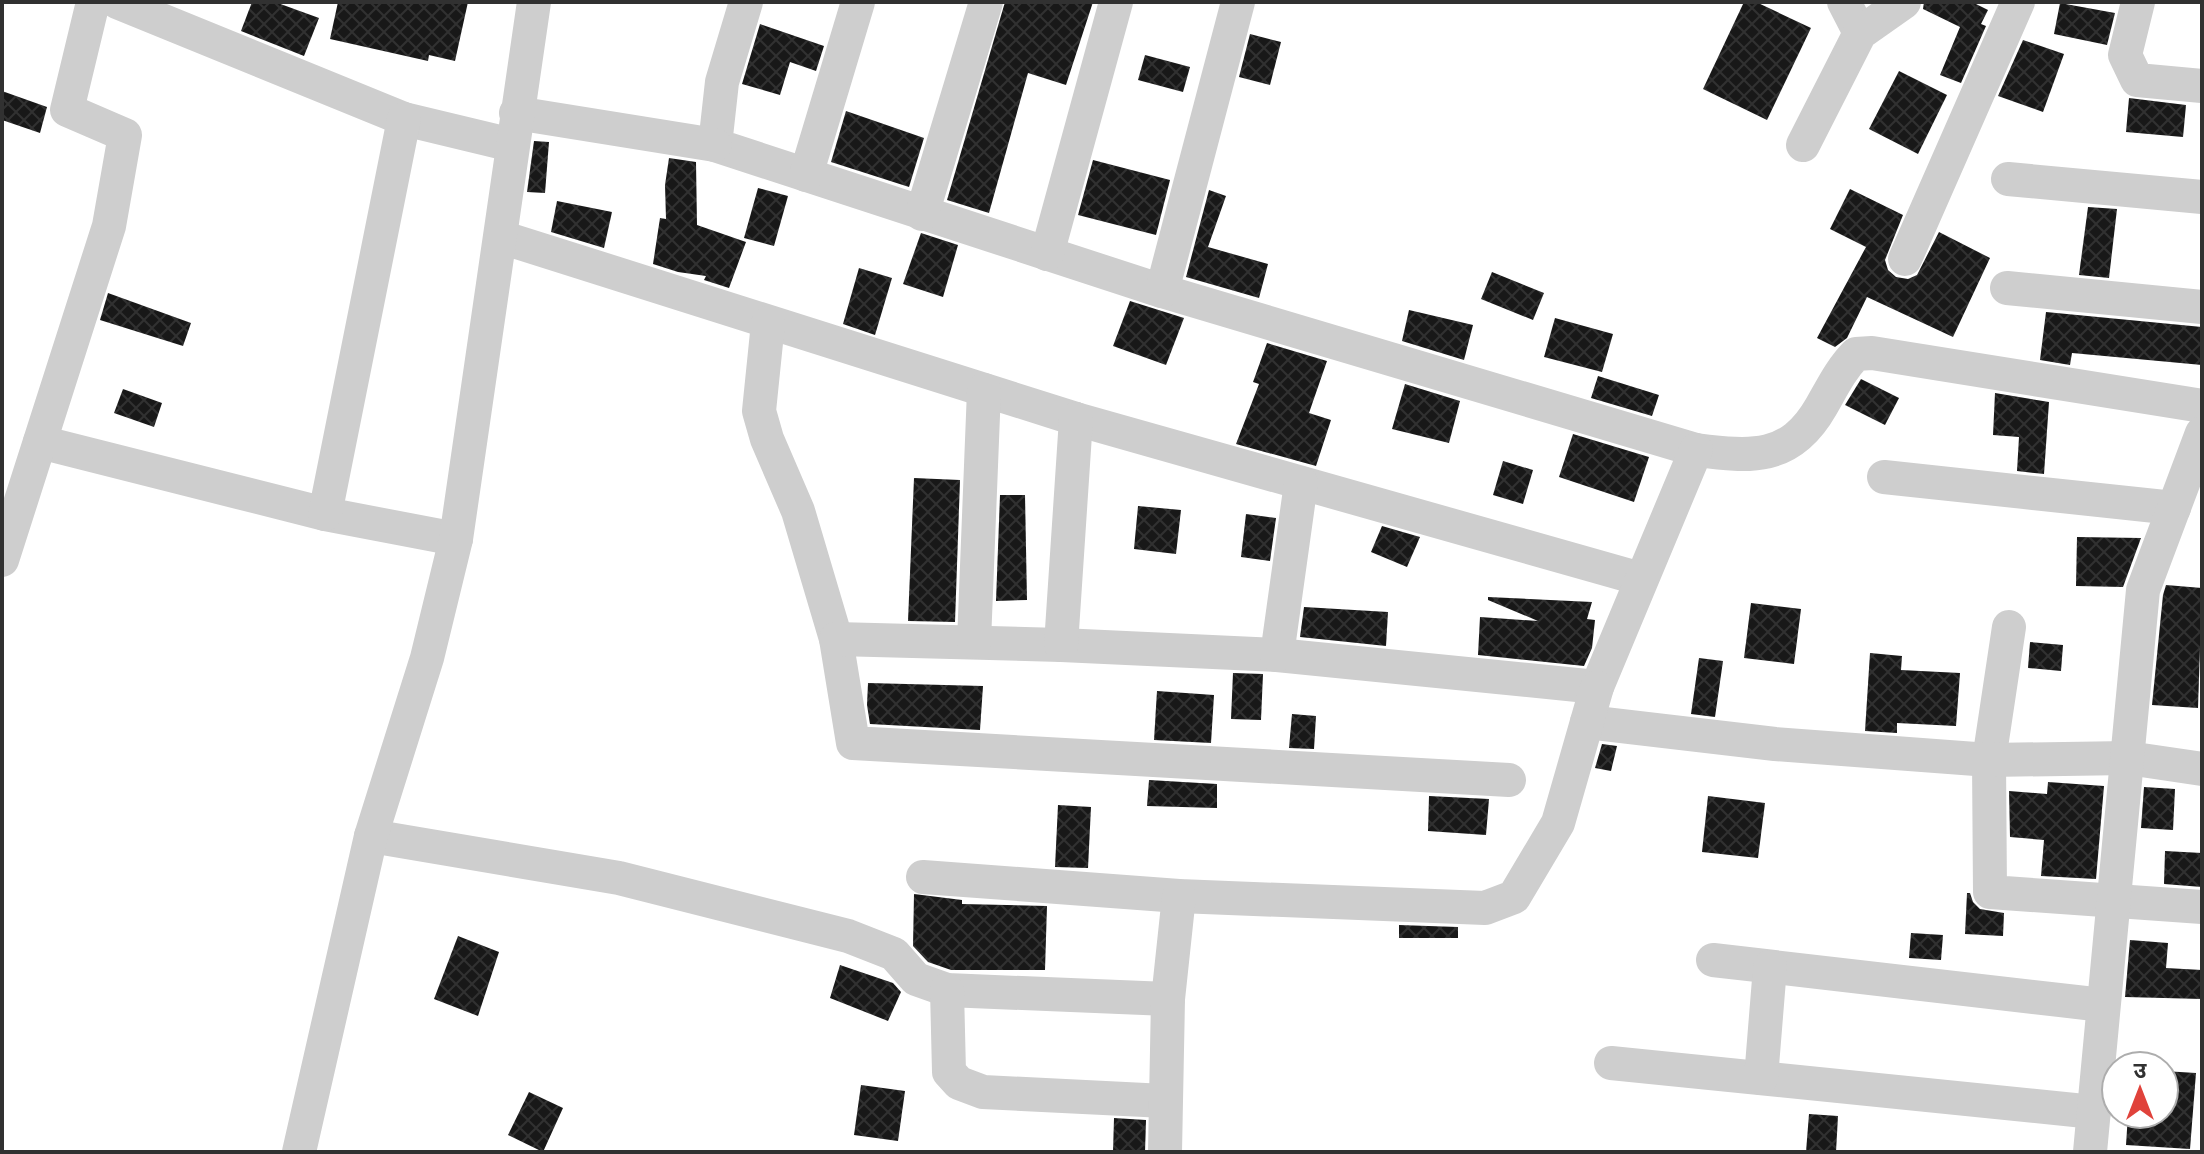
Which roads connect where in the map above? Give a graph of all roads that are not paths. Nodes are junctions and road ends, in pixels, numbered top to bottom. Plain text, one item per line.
1 (93, 2) edge
2 (117, 2) edge
3 (534, 2) edge
4 (746, 2) edge
5 (858, 2) edge
6 (986, 2) edge
7 (1116, 2) edge
8 (1238, 2) edge
9 (1844, 2) edge
10 (1904, 2) edge
11 (2018, 2) edge
12 (2138, 2) edge
13 (1860, 33) junction
14 (2202, 86) edge
15 (404, 119) junction
16 (514, 129) junction
17 (715, 145) junction
18 (1803, 145) dead end
19 (806, 175) junction
20 (2008, 179) dead end
21 (2202, 197) edge
22 (922, 214) junction
23 (501, 237) junction
24 (1047, 254) junction
25 (1905, 259) dead end
26 (2007, 288) dead end
27 (1162, 291) junction
28 (2202, 307) edge
29 (768, 323) junction
30 (984, 390) junction
31 (2202, 406) edge
32 (1076, 419) junction
33 (2202, 433) edge
34 (40, 442) junction
35 (1696, 450) junction
36 (1884, 477) dead end
37 (1301, 483) junction
38 (2174, 508) junction
39 (325, 514) junction
40 (456, 539) junction
41 (2, 560) edge
42 (1641, 579) junction
43 (2009, 627) dead end
44 (836, 639) junction
45 (974, 642) junction
46 (1061, 645) junction
47 (1277, 655) junction
48 (1597, 687) junction
49 (1587, 722) junction
50 (2128, 758) junction
51 (1989, 760) junction
52 (2202, 769) edge
53 (1509, 780) dead end
54 (371, 836) junction
55 (923, 877) dead end
56 (1179, 896) junction
57 (2113, 900) junction
58 (2202, 907) edge
59 (1713, 960) dead end
60 (1770, 967) junction
61 (947, 990) junction
62 (1168, 999) junction
63 (2103, 1005) junction
64 (1611, 1063) dead end
65 (1761, 1078) junction
66 (1165, 1101) junction
67 (2094, 1112) junction
68 (299, 1152) edge
69 (1165, 1152) edge
70 (2090, 1152) edge

1 - 34 street
2 - 15 street
3 - 16 street
4 - 17 street
5 - 19 street
6 - 22 street
7 - 24 street
8 - 27 street
9 - 13 street
10 - 13 street
11 - 25 street
12 - 14 street
13 - 18 street
15 - 16 street
15 - 39 street
16 - 17 street
16 - 23 street
17 - 19 street
19 - 22 street
20 - 21 street
22 - 24 street
23 - 29 street
23 - 40 street
24 - 27 street
26 - 28 street
27 - 35 street
29 - 30 street
29 - 44 street
30 - 32 street
30 - 45 street
31 - 35 street
32 - 37 street
32 - 46 street
33 - 38 street
34 - 39 street
34 - 41 street
35 - 42 street
36 - 38 street
37 - 42 street
37 - 47 street
38 - 50 street
39 - 40 street
40 - 54 street
42 - 48 street
43 - 51 street
44 - 45 street
44 - 53 street
45 - 46 street
46 - 47 street
47 - 48 street
48 - 49 street
49 - 51 street
49 - 56 street
50 - 51 street
50 - 52 street
50 - 57 street
51 - 57 street
54 - 61 street
54 - 68 street
55 - 56 street
56 - 62 street
57 - 58 street
57 - 63 street
59 - 60 street
60 - 63 street
60 - 65 street
61 - 62 street
61 - 66 street
62 - 66 street
63 - 67 street
64 - 65 street
65 - 67 street
66 - 69 street
67 - 70 street

